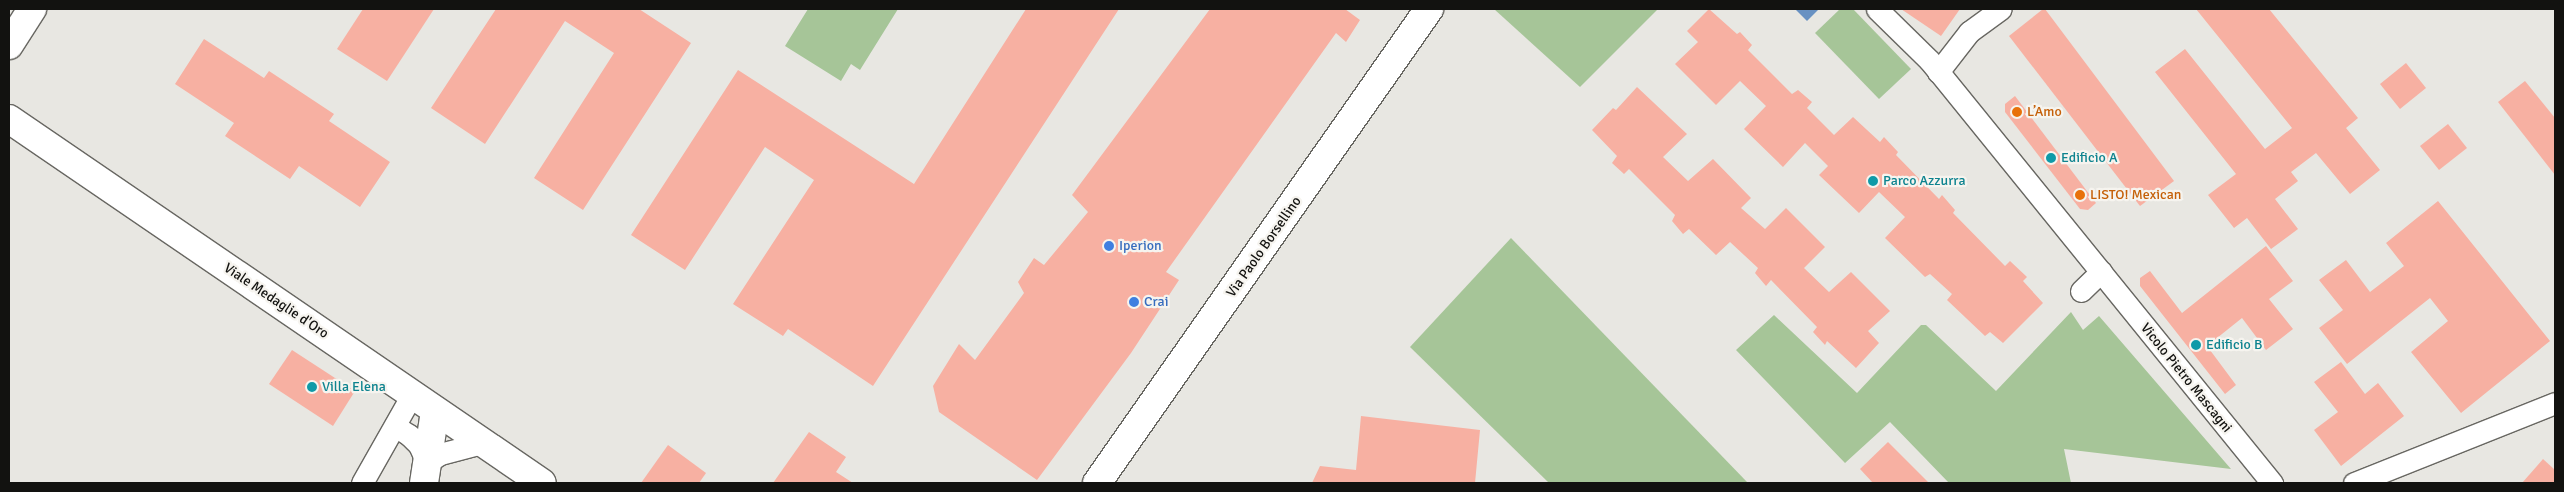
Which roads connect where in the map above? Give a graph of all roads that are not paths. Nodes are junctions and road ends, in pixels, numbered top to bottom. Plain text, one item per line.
1 (32, 9) edge
2 (1429, 9) edge
3 (1877, 9) edge
4 (2000, 9) edge
5 (9, 46) edge
6 (1938, 72) junction
7 (9, 119) edge
8 (2101, 272) junction
9 (2081, 292) dead end
10 (412, 393) junction
11 (2555, 403) edge
12 (435, 411) junction
13 (395, 426) junction
14 (482, 443) junction
15 (425, 473) edge
16 (362, 483) edge
17 (542, 483) edge
18 (1097, 483) edge
19 (2272, 483) edge
20 (2354, 483) edge

1 - 5 main road
2 - 18 main road, Via Paolo Borsellino
3 - 6 street, Vicolo Pietro Mascagni
4 - 6 street
6 - 8 street, Vicolo Pietro Mascagni
7 - 10 main road, Viale Medaglie d'Oro
8 - 9 street
8 - 19 street, Vicolo Pietro Mascagni
10 - 12 main road, Viale Medaglie d'Oro
10 - 13 street
11 - 20 street
12 - 14 main road, Viale Medaglie d'Oro
12 - 15 main road
13 - 15 street
13 - 16 street
14 - 15 street
14 - 17 main road, Viale Medaglie d'Oro

